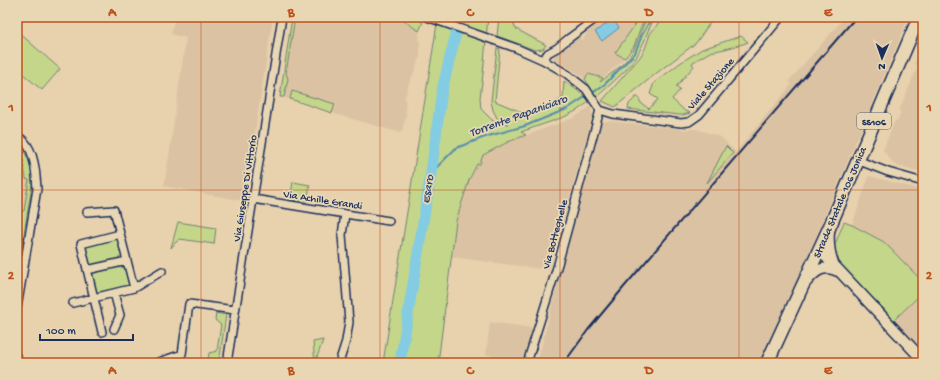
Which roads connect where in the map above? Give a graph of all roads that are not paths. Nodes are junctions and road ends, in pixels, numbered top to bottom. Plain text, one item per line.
1 (282, 17) edge
2 (427, 17) edge
3 (598, 17) edge
4 (781, 17) edge
5 (919, 17) edge
6 (543, 60) junction
7 (600, 110) junction
8 (17, 135) edge
9 (857, 160) junction
10 (923, 182) edge
11 (253, 199) junction
12 (87, 212) dead end
13 (344, 214) junction
14 (389, 221) dead end
15 (830, 226) junction
16 (120, 234) junction
17 (817, 253) junction
18 (127, 261) junction
19 (87, 270) junction
20 (162, 271) dead end
21 (839, 271) junction
22 (134, 288) junction
23 (801, 288) junction
24 (114, 293) junction
25 (94, 298) junction
26 (73, 303) dead end
27 (17, 308) edge
28 (235, 310) junction
29 (114, 329) dead end
30 (102, 332) dead end
31 (17, 357) edge
32 (923, 360) edge
33 (18, 363) edge
34 (156, 363) edge
35 (227, 363) edge
36 (339, 363) edge
37 (527, 363) edge
38 (767, 363) edge

1 - 11 street, Via Giuseppe Di Vittorio
2 - 6 street
3 - 6 street
4 - 7 street, Viale Stazione
5 - 9 main road, Strada Statale 106 Jonica / SS106
6 - 7 street
7 - 37 street, Via Botteghelle
8 - 27 street
9 - 10 street
9 - 15 main road, Strada Statale 106 Jonica / SS106
11 - 13 street, Via Achille Grandi
11 - 28 street, Via Giuseppe Di Vittorio
12 - 16 street
13 - 14 street, Via Achille Grandi
13 - 36 street
15 - 17 main road, Strada Statale 106 Jonica / SS106
15 - 21 street
16 - 18 street
16 - 19 street
17 - 21 street
17 - 23 main road, Strada Statale 106 Jonica / SS106
18 - 19 street
18 - 22 street
19 - 25 street
20 - 22 street
21 - 23 street
21 - 32 street
22 - 24 street
23 - 38 main road, Strada Statale 106 Jonica / SS106
24 - 25 street
24 - 29 street
25 - 26 street
25 - 30 street
28 - 34 street
28 - 35 street, Via Giuseppe Di Vittorio
31 - 33 street

